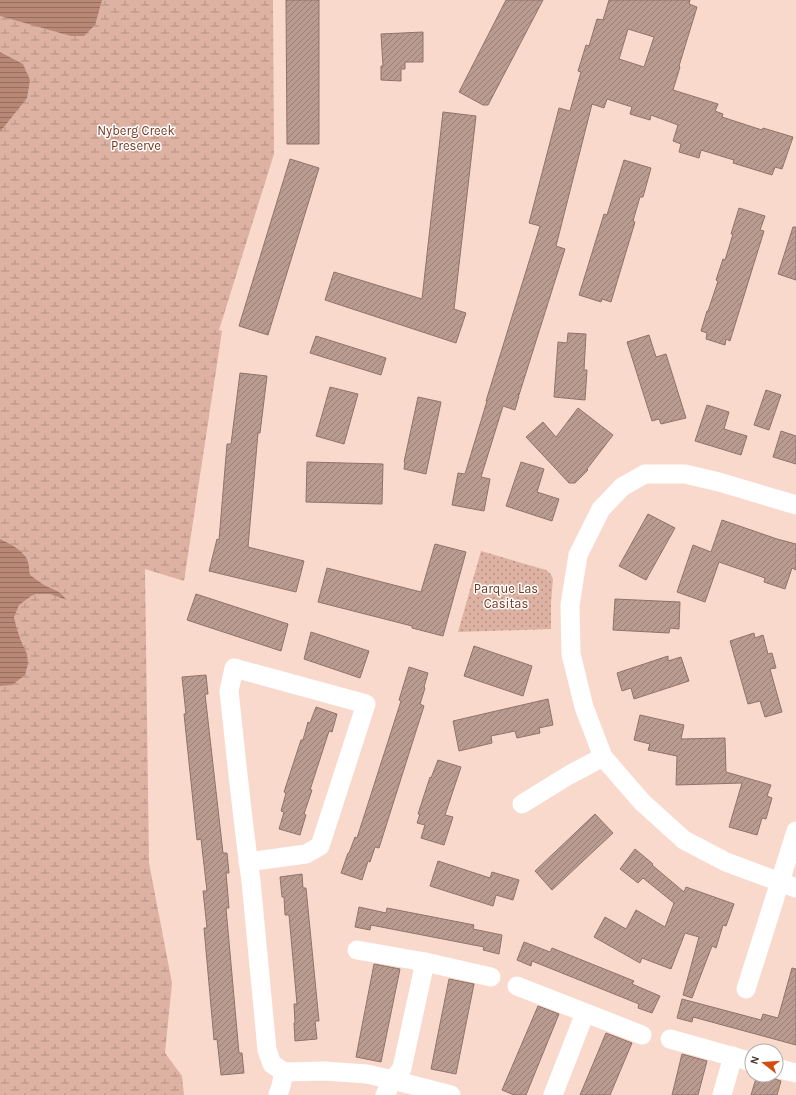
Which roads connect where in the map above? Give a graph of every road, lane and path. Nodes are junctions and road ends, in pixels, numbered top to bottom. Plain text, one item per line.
1 (796, 505) edge
2 (603, 757) junction
3 (522, 804) dead end
4 (796, 830) edge
5 (248, 862) junction
6 (788, 885) edge
7 (357, 950) dead end
8 (425, 962) junction
9 (491, 977) dead end
10 (517, 986) dead end
11 (746, 989) dead end
12 (585, 1014) junction
13 (642, 1035) dead end
14 (670, 1040) dead end
15 (733, 1056) junction
16 (744, 1059) edge
17 (784, 1070) edge
18 (284, 1072) junction
19 (796, 1074) edge
20 (389, 1087) edge
21 (278, 1095) edge
22 (451, 1095) edge
23 (553, 1095) edge
24 (722, 1095) edge

1 - 2 street
2 - 3 street
2 - 6 street
4 - 6 street
5 - 5 street
5 - 18 street
6 - 11 street
7 - 8 street
8 - 9 street
8 - 20 street
10 - 12 street
12 - 13 street
12 - 23 street
14 - 15 street
15 - 16 street
15 - 24 street
17 - 19 street
18 - 20 street
18 - 21 street
20 - 22 street

